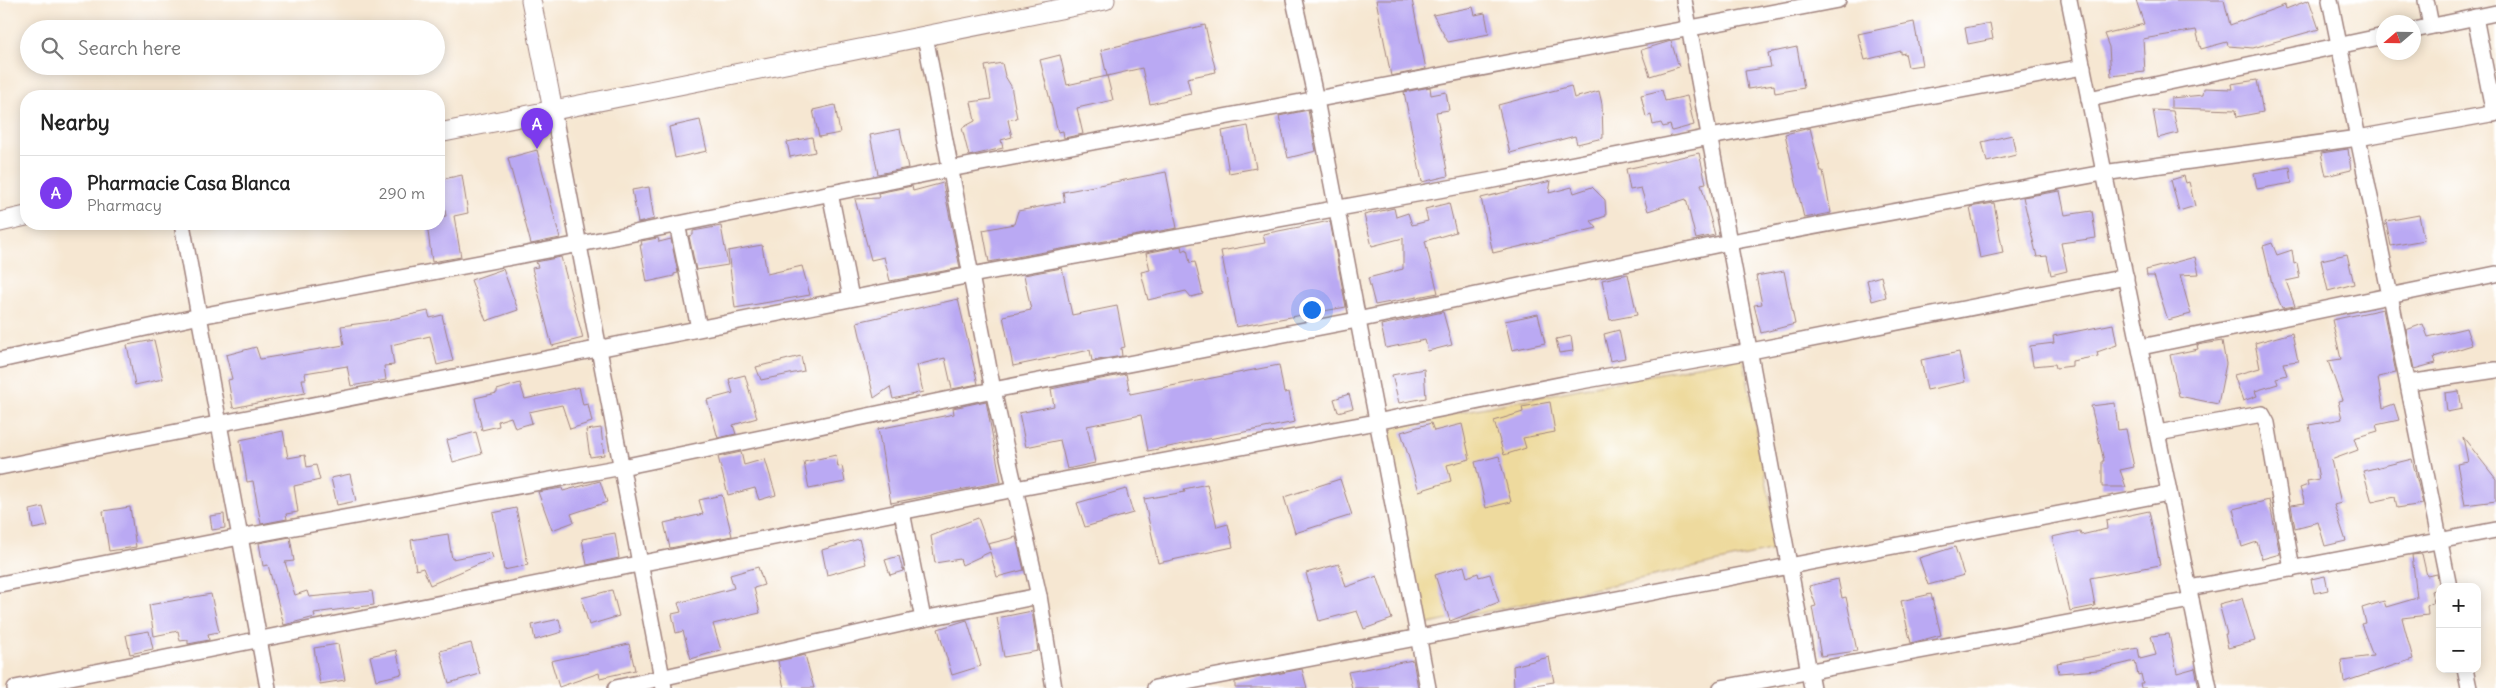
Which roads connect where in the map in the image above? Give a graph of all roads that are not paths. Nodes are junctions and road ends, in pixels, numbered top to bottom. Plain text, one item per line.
1 (531, 0) edge
2 (1105, 0) edge
3 (1294, 0) edge
4 (1684, 0) edge
5 (1838, 0) edge
6 (2069, 0) edge
7 (2330, 0) edge
8 (2426, 0) edge
9 (2496, 13) edge
10 (2475, 17) junction
11 (2431, 26) junction
12 (1689, 28) junction
13 (2421, 28) edge
14 (925, 36) junction
15 (2376, 38) edge
16 (2340, 45) junction
17 (2082, 68) junction
18 (2089, 98) junction
19 (1316, 100) junction
20 (553, 110) junction
21 (2495, 114) edge
22 (445, 132) edge
23 (1710, 137) junction
24 (2358, 138) junction
25 (950, 169) junction
26 (2103, 172) junction
27 (830, 193) junction
28 (1337, 208) junction
29 (20, 217) edge
30 (0, 222) edge
31 (677, 224) junction
32 (183, 230) edge
33 (1730, 242) junction
34 (580, 244) junction
35 (2496, 274) edge
36 (971, 275) junction
37 (2126, 277) junction
38 (2391, 296) junction
39 (850, 298) junction
40 (200, 316) junction
41 (1357, 320) junction
42 (699, 328) junction
43 (2141, 347) junction
44 (599, 348) junction
45 (1751, 351) junction
46 (0, 360) edge
47 (2496, 370) edge
48 (2408, 383) junction
49 (993, 390) junction
50 (1376, 422) junction
51 (219, 423) junction
52 (2158, 433) junction
53 (0, 466) edge
54 (622, 467) junction
55 (1015, 489) junction
56 (2169, 493) junction
57 (902, 512) junction
58 (2496, 530) edge
59 (240, 537) junction
60 (2440, 541) junction
61 (640, 564) junction
62 (1790, 565) junction
63 (2292, 569) junction
64 (2448, 583) edge
65 (0, 584) edge
66 (2190, 594) junction
67 (1039, 596) junction
68 (923, 619) junction
69 (1418, 637) junction
70 (259, 639) junction
71 (1809, 672) junction
72 (2466, 673) edge
73 (664, 683) edge
74 (15, 688) edge
75 (268, 688) edge
76 (616, 688) edge
77 (1054, 688) edge
78 (1155, 688) edge
79 (1428, 688) edge
80 (1721, 688) edge
81 (1812, 688) edge
82 (2209, 688) edge
83 (2469, 688) edge

1 - 20 street
2 - 14 street
3 - 19 street
4 - 12 street
5 - 12 street
6 - 17 street
7 - 16 street
8 - 11 street
9 - 10 street
10 - 11 street
10 - 21 street
11 - 13 street
12 - 19 street
12 - 23 street
14 - 20 street
14 - 25 street
15 - 16 street
16 - 18 street
16 - 24 street
17 - 18 street
17 - 23 street
18 - 26 street
19 - 25 street
19 - 28 street
20 - 22 street
20 - 34 street
21 - 24 street
23 - 28 street
23 - 33 street
24 - 26 street
24 - 38 street
25 - 27 street
25 - 36 street
26 - 33 street
26 - 37 street
27 - 31 street
27 - 39 street
28 - 36 street
28 - 41 street
29 - 30 street
31 - 34 street
31 - 42 street
32 - 40 street
33 - 41 street
33 - 45 street
34 - 40 street
34 - 44 street
35 - 38 street
36 - 39 street
36 - 49 street
37 - 43 street
37 - 45 street
38 - 43 street
38 - 48 street
39 - 42 street
40 - 46 street
40 - 51 street
41 - 49 street
41 - 50 street
42 - 44 street
43 - 52 street
44 - 51 street
44 - 54 street
45 - 50 street
45 - 62 street
47 - 48 street
48 - 60 street
49 - 54 street
49 - 55 street
50 - 55 street
50 - 69 street
51 - 53 street
51 - 59 street
52 - 56 street
52 - 63 street
54 - 59 street
54 - 61 street
55 - 57 street
55 - 67 street
56 - 62 street
56 - 66 street
57 - 61 street
57 - 68 street
58 - 60 street
59 - 65 street
59 - 70 street
60 - 63 street
60 - 64 street
61 - 70 street
61 - 73 street
62 - 69 street
62 - 71 street
63 - 66 street
66 - 71 street
66 - 82 street
67 - 68 street
67 - 77 street
68 - 73 street
69 - 78 street
69 - 79 street
70 - 74 street
70 - 75 street
71 - 80 street
71 - 81 street
72 - 83 street
73 - 76 street

